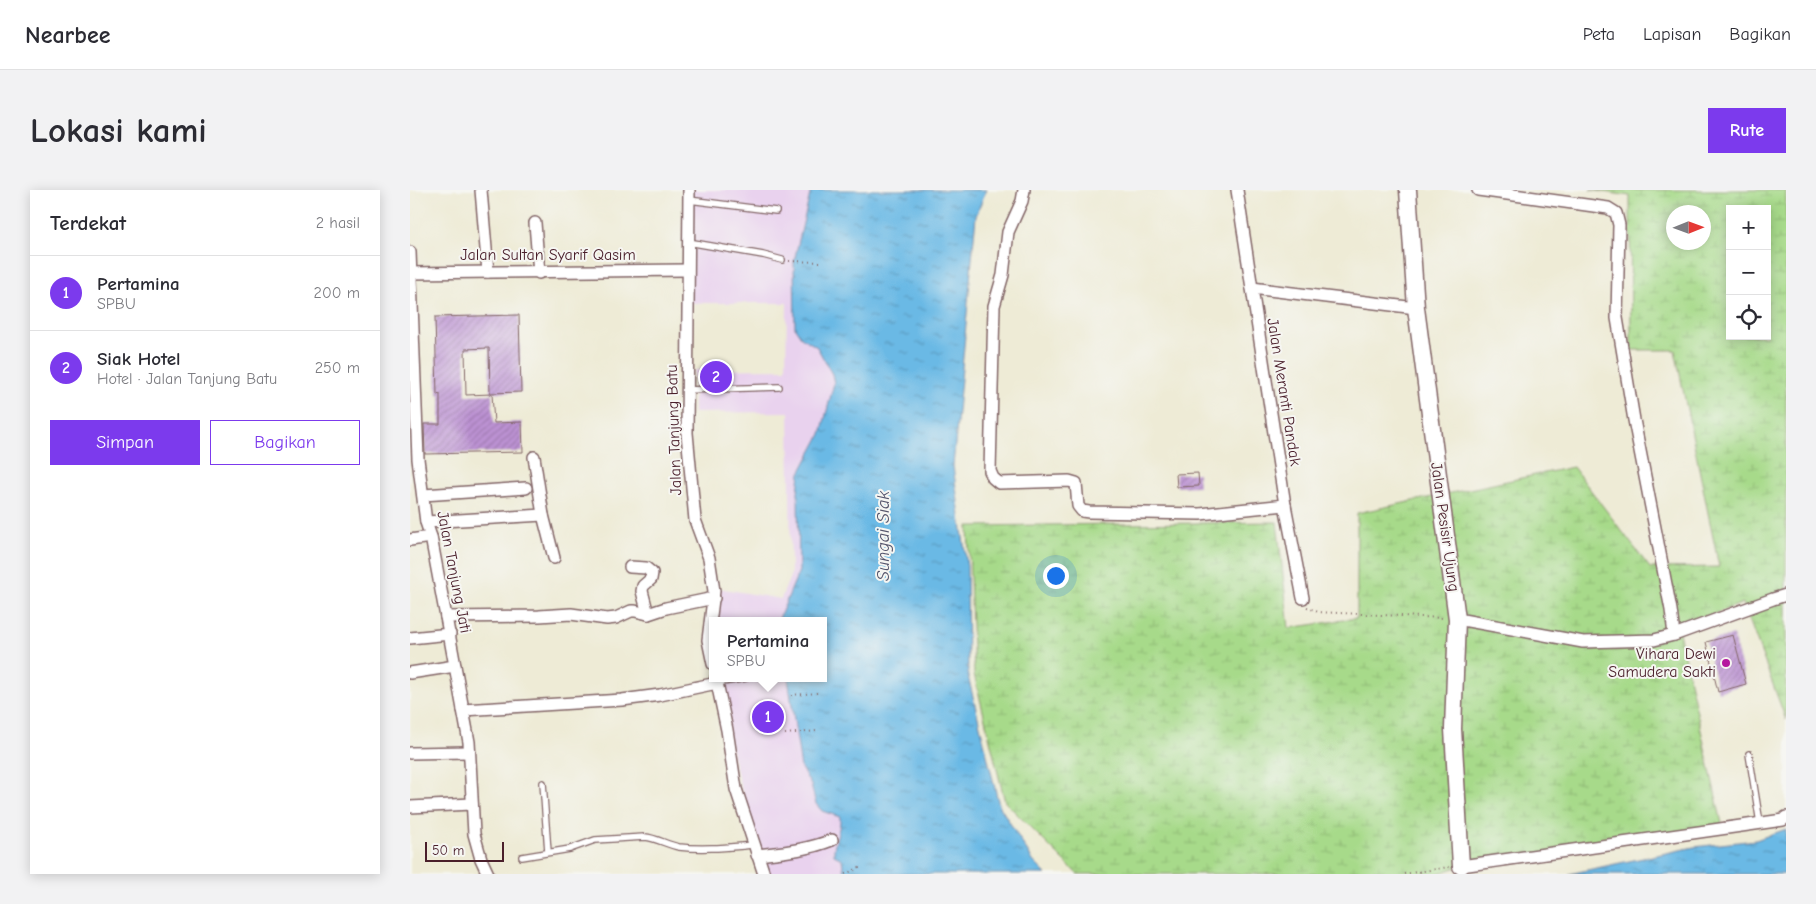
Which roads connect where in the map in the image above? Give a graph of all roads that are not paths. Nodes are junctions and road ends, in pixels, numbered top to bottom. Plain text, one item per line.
1 (481, 190) edge
2 (1024, 190) edge
3 (1237, 190) edge
4 (1408, 190) edge
5 (1478, 190) edge
6 (689, 195) edge
7 (776, 211) dead end
8 (535, 223) dead end
9 (688, 242) junction
10 (410, 252) edge
11 (782, 260) road end
12 (687, 270) junction
13 (488, 272) junction
14 (411, 273) edge
15 (539, 273) junction
16 (1252, 288) junction
17 (1416, 308) junction
18 (780, 387) dead end
19 (687, 390) junction
20 (534, 457) dead end
21 (415, 468) edge
22 (526, 488) dead end
23 (423, 495) junction
24 (1285, 505) junction
25 (543, 515) junction
26 (426, 522) junction
27 (431, 538) junction
28 (410, 540) edge
29 (554, 558) dead end
30 (630, 568) dead end
31 (1786, 595) edge
32 (714, 598) junction
33 (1303, 598) road end
34 (648, 614) junction
35 (446, 617) junction
36 (711, 617) edge
37 (1457, 619) junction
38 (709, 627) edge
39 (450, 634) junction
40 (1674, 635) junction
41 (410, 638) edge
42 (709, 645) edge
43 (455, 666) junction
44 (410, 673) edge
45 (712, 682) edge
46 (716, 682) edge
47 (463, 710) junction
48 (469, 752) junction
49 (410, 753) edge
50 (1749, 754) dead end
51 (543, 783) dead end
52 (472, 804) junction
53 (410, 807) edge
54 (1786, 817) edge
55 (1760, 822) junction
56 (832, 840) dead end
57 (755, 850) junction
58 (548, 852) junction
59 (522, 857) dead end
60 (1461, 866) joint
61 (488, 874) edge
62 (764, 874) edge

1 - 13 street
2 - 24 street
3 - 16 street, Jalan Meranti Pandak
4 - 17 street, Jalan Pesisir Ujung
5 - 40 street
6 - 7 lane
6 - 9 street, Jalan Tanjung Batu
8 - 15 street
9 - 11 lane
9 - 12 street, Jalan Tanjung Batu
10 - 14 street, Jalan Tanjung Jati
12 - 15 street, Jalan Sultan Syarif Qasim
12 - 19 street, Jalan Tanjung Batu
13 - 14 street, Jalan Sultan Syarif Qasim
13 - 15 street, Jalan Sultan Syarif Qasim
14 - 21 street, Jalan Tanjung Jati
16 - 17 street
16 - 24 street, Jalan Meranti Pandak
17 - 37 street, Jalan Pesisir Ujung
18 - 19 lane
19 - 32 street, Jalan Tanjung Batu
20 - 25 street
21 - 23 street, Jalan Tanjung Jati
22 - 23 street
23 - 26 street, Jalan Tanjung Jati
24 - 33 street, Jalan Meranti Pandak
25 - 26 street
25 - 29 street
26 - 27 street, Jalan Tanjung Jati
27 - 28 street
27 - 35 street, Jalan Tanjung Jati
30 - 34 street
31 - 40 street
32 - 34 street
32 - 36 street, Jalan Tanjung Batu
34 - 35 street
35 - 39 street, Jalan Tanjung Jati
37 - 40 street
37 - 60 street, Jalan Pesisir Ujung
38 - 42 street, Jalan Tanjung Batu
39 - 41 street
39 - 43 street, Jalan Tanjung Jati
43 - 44 street
43 - 47 street, Jalan Tanjung Jati
45 - 47 street
46 - 57 street
47 - 48 street, Jalan Tanjung Jati
48 - 49 street
48 - 52 street, Jalan Tanjung Jati
50 - 55 lane
51 - 58 lane
52 - 53 street
52 - 61 street, Jalan Tanjung Jati
54 - 55 street
55 - 60 street
56 - 57 street
57 - 58 lane
57 - 62 street
58 - 59 lane

